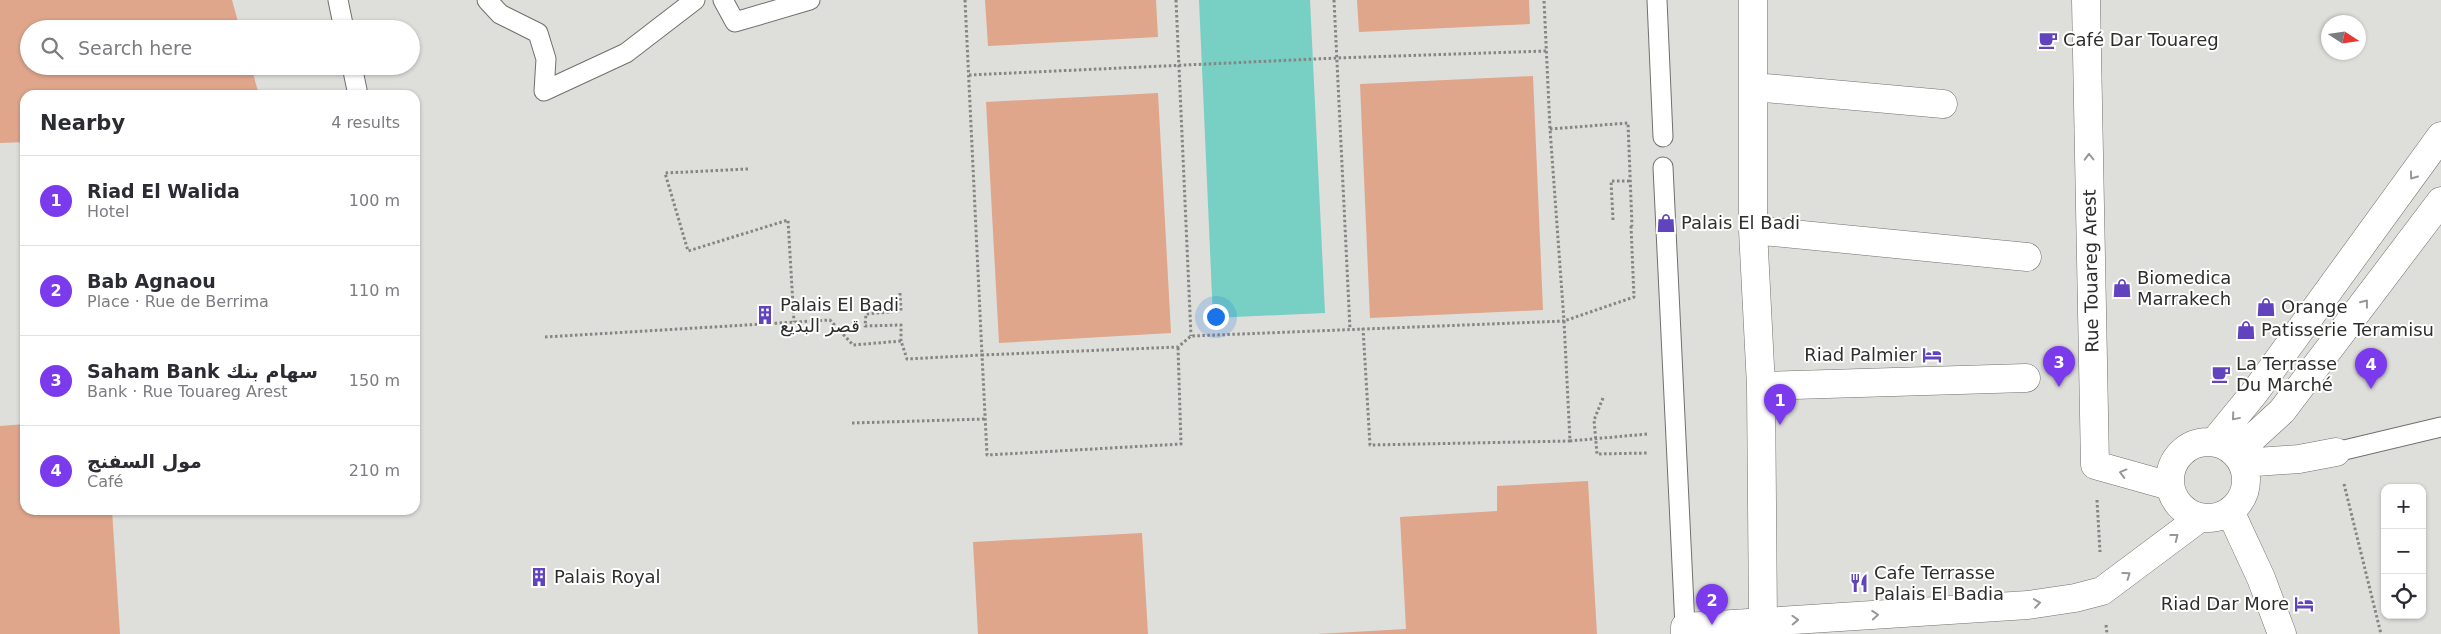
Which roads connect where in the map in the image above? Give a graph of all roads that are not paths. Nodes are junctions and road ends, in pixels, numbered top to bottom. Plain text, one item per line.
1 (338, 0) edge
2 (486, 0) edge
3 (695, 0) edge
4 (723, 0) edge
5 (810, 0) edge
6 (1658, 0) edge
7 (1752, 0) edge
8 (2086, 0) edge
9 (342, 20) edge
10 (354, 75) edge
11 (1754, 87) junction
12 (357, 90) edge
13 (1943, 104) dead end
14 (2441, 136) edge
15 (1663, 137) dead end
16 (1663, 167) dead end
17 (2441, 201) edge
18 (1754, 230) junction
19 (2027, 257) dead end
20 (2026, 378) dead end
21 (1761, 386) junction
22 (2441, 427) edge
23 (2336, 452) joint
24 (2235, 460) junction
25 (2170, 486) junction
26 (2230, 511) junction
27 (2201, 517) junction
28 (1763, 621) junction
29 (1685, 631) edge
30 (2282, 634) edge

1 - 9 lane
2 - 3 lane
4 - 5 lane
6 - 15 lane
7 - 11 street
25 -> 8 street, Rue Touareg Arest
10 - 12 lane
11 - 13 street
11 - 18 street
14 -> 24 street
16 - 29 lane
24 -> 17 street
18 - 19 street
18 - 21 street
20 - 21 street
21 - 28 street
22 - 23 lane
23 - 24 street
24 - 25 street
24 - 26 street
25 - 27 street
26 - 27 street
26 - 30 street
28 -> 27 street
28 - 29 street

